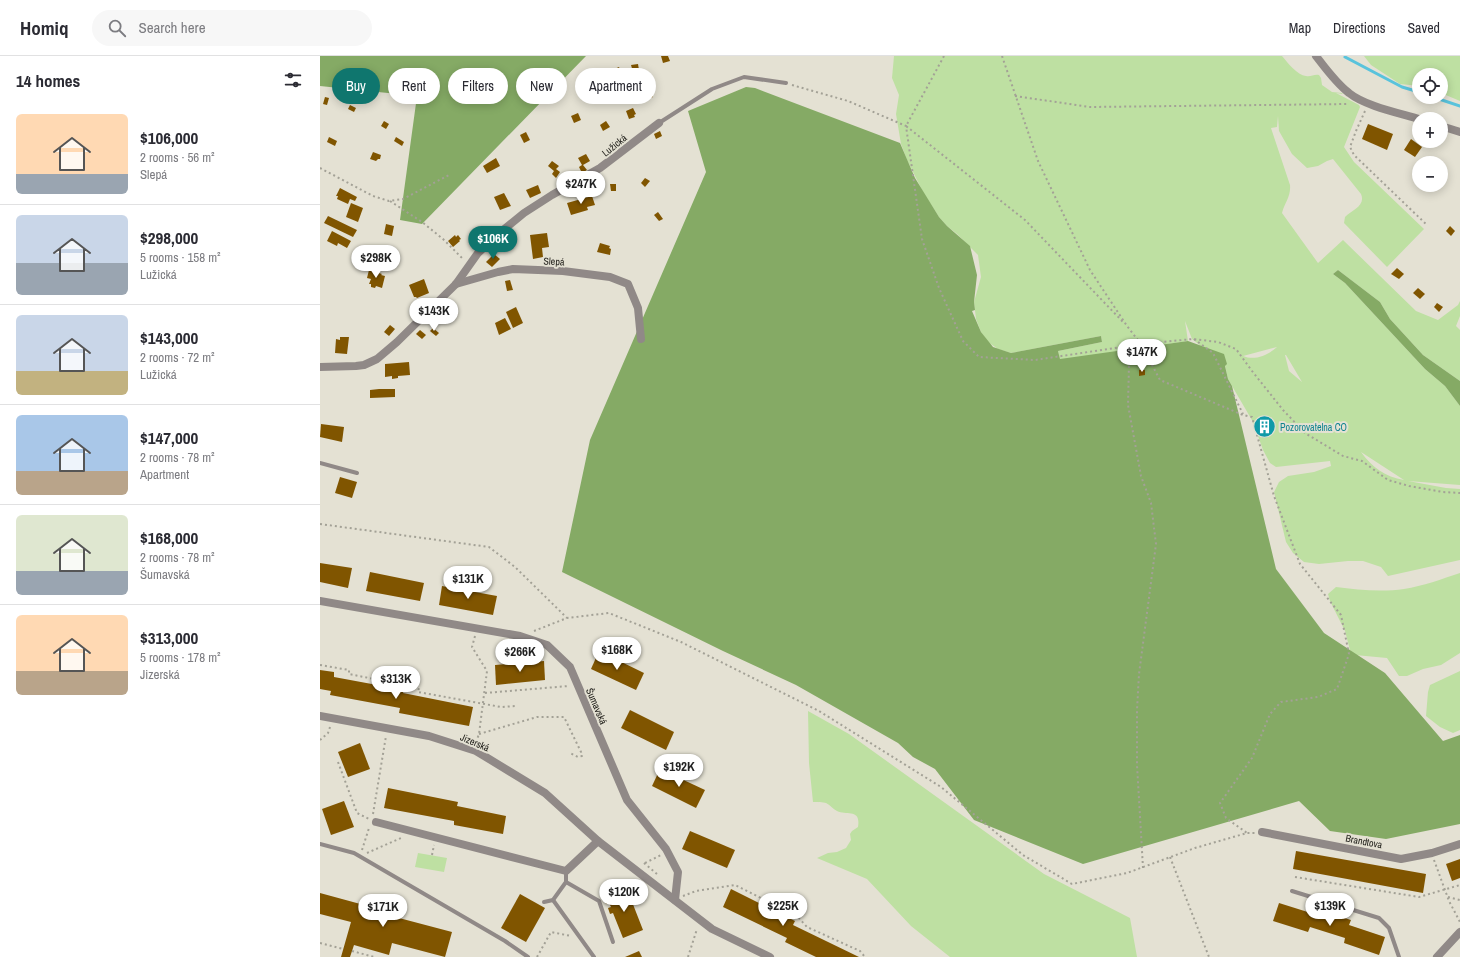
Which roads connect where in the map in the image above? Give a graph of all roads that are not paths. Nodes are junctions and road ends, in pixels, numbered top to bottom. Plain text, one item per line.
1 (1316, 56) edge
2 (786, 83) road end
3 (1412, 117) edge
4 (659, 123) joint
5 (1448, 128) edge
6 (1460, 132) edge
7 (456, 284) junction
8 (641, 339) dead end
9 (320, 367) edge
10 (320, 463) edge
11 (357, 473) dead end
12 (320, 601) edge
13 (320, 716) edge
14 (374, 821) road end
15 (1262, 832) dead end
16 (598, 841) junction
17 (320, 844) edge
18 (1460, 844) edge
19 (566, 871) junction
20 (566, 882) junction
21 (1292, 891) dead end
22 (553, 900) junction
23 (675, 900) junction
24 (544, 902) dead end
25 (1460, 932) edge
26 (613, 942) dead end
27 (528, 957) edge
28 (594, 957) edge
29 (770, 957) edge
30 (1399, 957) edge
31 (1437, 957) edge

1 - 3 street
2 - 4 lane, Lužická
4 - 7 street, Lužická
5 - 6 street
7 - 8 street, Slepá
7 - 9 street, Lužická
10 - 11 lane
12 - 23 street, Šumavská
13 - 16 street, Jizerská
14 - 19 street
15 - 18 street, Brandtova
16 - 19 street
16 - 23 street, Jizerská
17 - 27 lane
19 - 20 lane
20 - 22 lane
20 - 26 lane
21 - 30 lane
22 - 24 lane
22 - 28 lane
23 - 29 street, Jizerská
25 - 31 street

